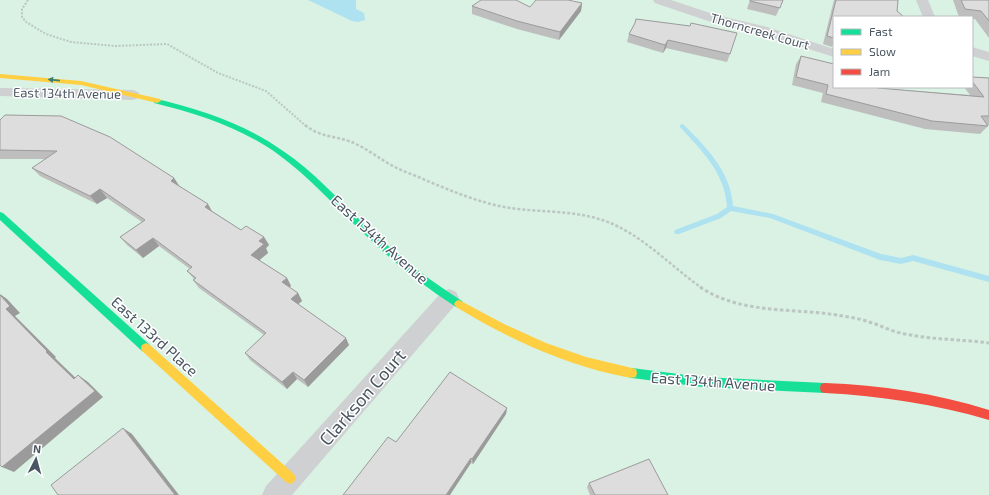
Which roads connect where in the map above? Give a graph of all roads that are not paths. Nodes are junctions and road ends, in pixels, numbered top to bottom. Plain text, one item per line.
1 (659, 0) edge
2 (695, 0) edge
3 (922, 0) edge
4 (685, 9) junction
5 (929, 16) edge
6 (973, 51) edge
7 (833, 53) edge
8 (989, 57) edge
9 (0, 76) edge
10 (0, 92) edge
11 (133, 95) junction
12 (0, 215) edge
13 (449, 298) junction
14 (989, 415) edge
15 (290, 478) junction
16 (275, 495) edge

1 - 4 street, Thorncreek Court
2 - 4 street, Thorncreek Court
3 - 5 street
4 - 7 street, Thorncreek Court
6 - 8 street
11 -> 9 street, East 134th Avenue
10 - 11 street, East 134th Avenue
11 - 13 street, East 134th Avenue
12 - 15 street, East 133rd Place
13 - 14 street, East 134th Avenue
13 - 15 street, Clarkson Court
15 - 16 street, Clarkson Court

